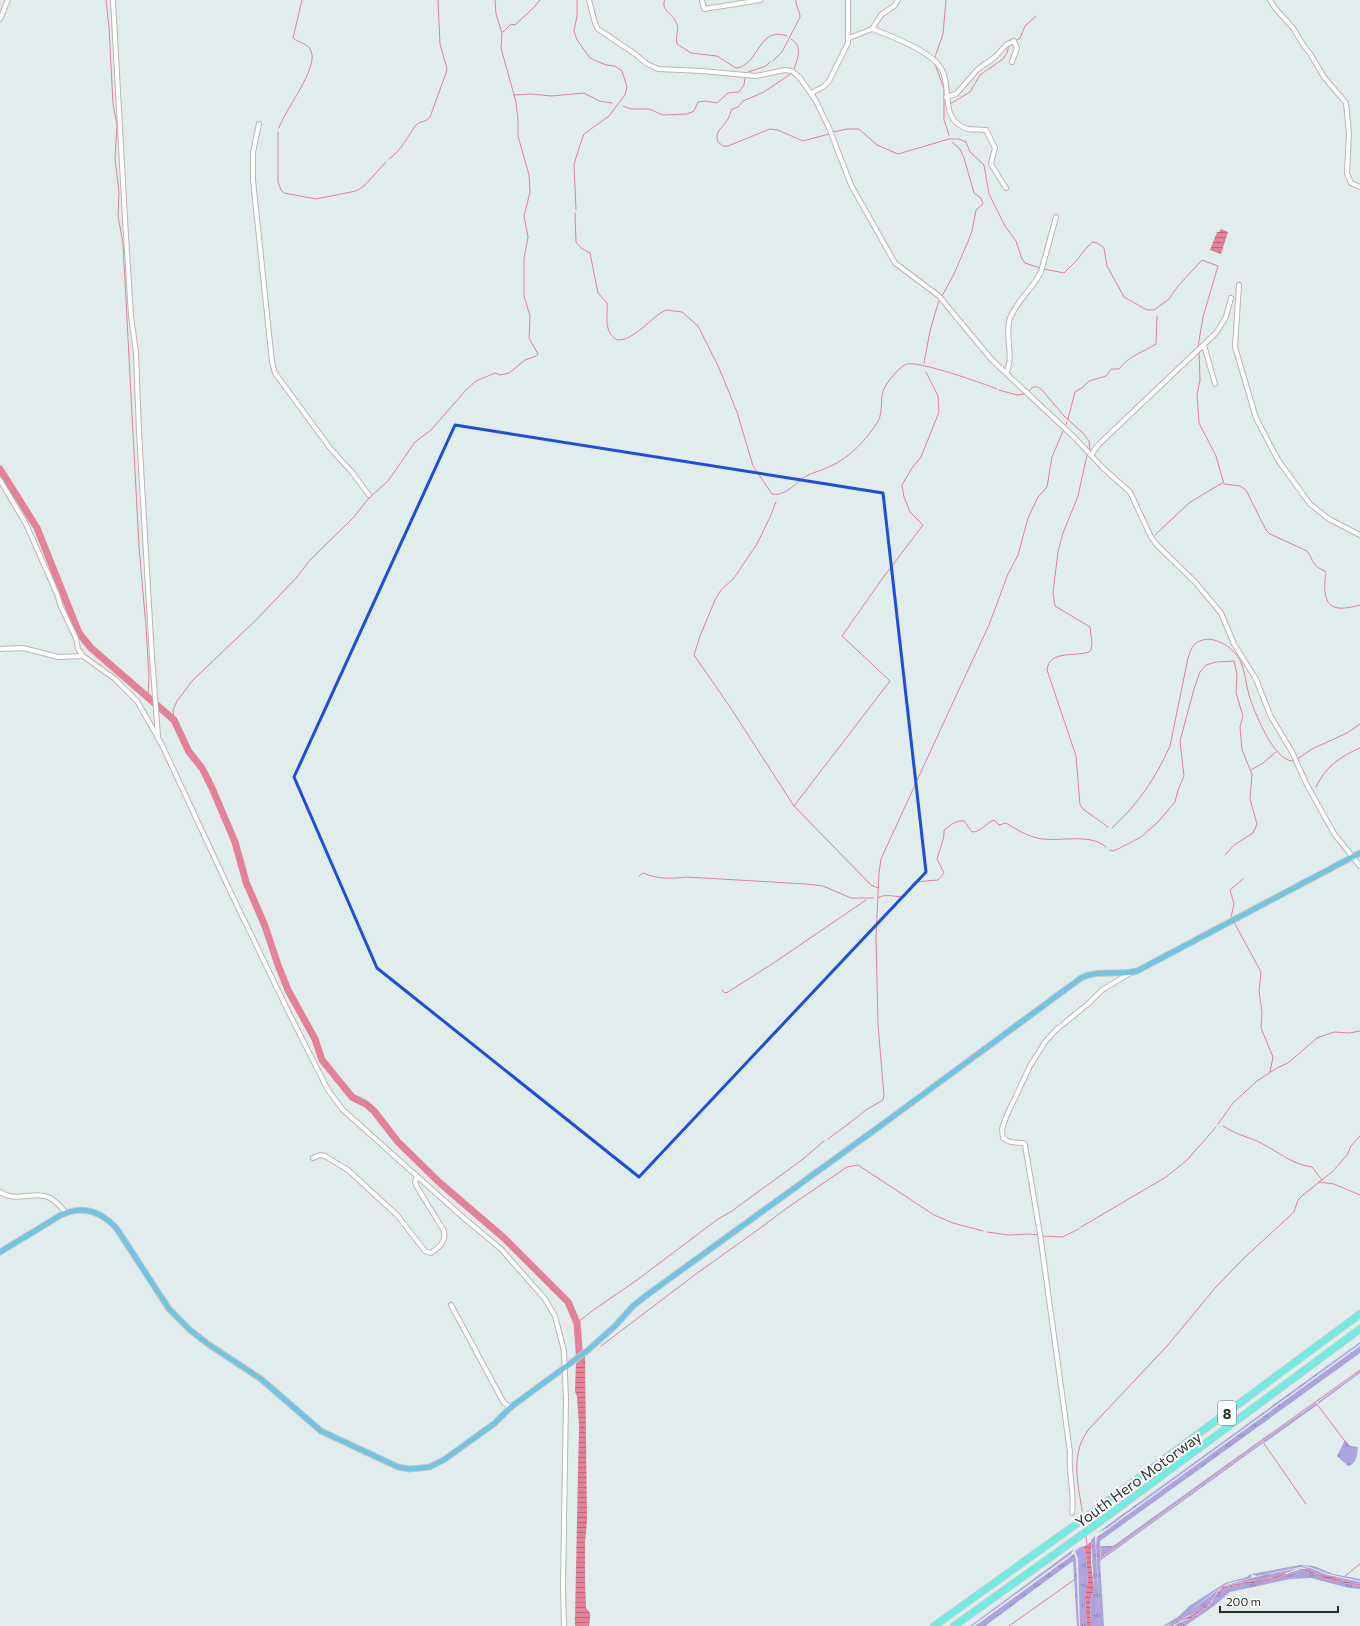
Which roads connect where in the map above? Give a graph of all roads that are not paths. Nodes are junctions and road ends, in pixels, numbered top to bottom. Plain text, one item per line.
1 (8, 0) edge
2 (113, 0) edge
3 (589, 0) edge
4 (702, 0) edge
5 (761, 0) edge
6 (848, 0) edge
7 (898, 0) edge
8 (1270, 0) edge
9 (0, 19) edge
10 (872, 29) junction
11 (849, 38) junction
12 (1012, 62) dead end
13 (811, 93) junction
14 (946, 97) junction
15 (259, 124) dead end
16 (1360, 187) edge
17 (1006, 188) dead end
18 (1056, 217) dead end
19 (1240, 285) dead end
20 (1231, 298) dead end
21 (1204, 344) junction
22 (1006, 373) junction
23 (1215, 384) dead end
24 (1091, 455) junction
25 (0, 480) edge
26 (369, 496) dead end
27 (1360, 535) edge
28 (0, 649) edge
29 (83, 656) junction
30 (159, 738) junction
31 (1360, 853) edge
32 (1352, 857) junction
33 (1360, 866) edge
34 (1131, 973) junction
35 (313, 1158) dead end
36 (416, 1177) junction
37 (0, 1192) edge
38 (66, 1212) junction
39 (0, 1252) edge
40 (451, 1304) dead end
41 (1360, 1314) edge
42 (1360, 1329) edge
43 (564, 1367) junction
44 (511, 1407) junction
45 (1072, 1513) dead end
46 (564, 1626) edge
47 (934, 1626) edge
48 (954, 1626) edge

1 - 9 street
2 - 30 street
3 - 13 street
4 - 5 street
6 - 11 street
7 - 10 street
8 - 16 street
10 - 11 street
10 - 14 street
11 - 13 street
12 - 14 street
13 - 22 street
14 - 17 street
15 - 26 street
18 - 22 street
19 - 27 street
20 - 21 street
21 - 23 street
21 - 24 street
22 - 24 street
24 - 32 street
25 - 29 street
28 - 29 street
29 - 30 street
30 - 36 street
31 - 32 main road
32 - 33 street
32 - 34 main road
34 - 43 main road
34 - 45 street
35 - 36 street
36 - 43 street
37 - 38 street
38 - 39 main road
38 - 44 main road
40 - 44 street
41 - 47 highway, Youth Hero Motorway / 8
42 - 48 highway, Youth Hero Motorway / 8
43 - 44 main road
43 - 46 street

